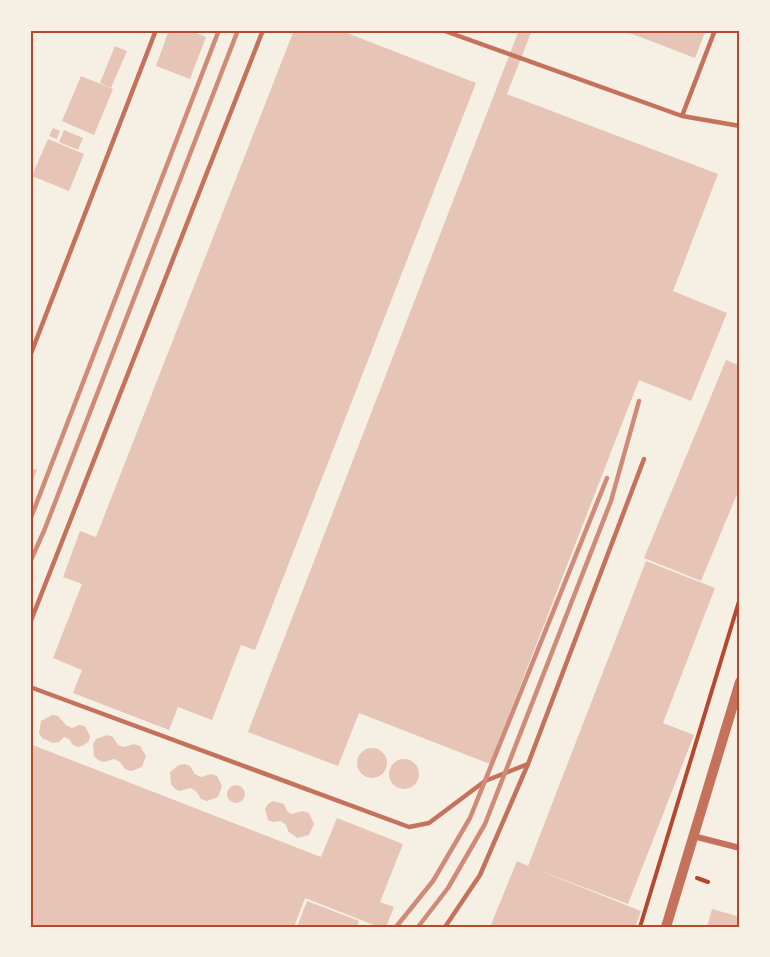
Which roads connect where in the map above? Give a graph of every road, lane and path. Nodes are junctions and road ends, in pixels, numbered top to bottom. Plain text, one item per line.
1 (156, 30) edge
2 (263, 30) edge
3 (442, 30) edge
4 (715, 30) edge
5 (682, 116) junction
6 (740, 126) edge
7 (30, 356) edge
8 (644, 459) dead end
9 (740, 598) edge
10 (30, 623) edge
11 (740, 682) edge
12 (30, 687) edge
13 (528, 764) junction
14 (693, 836) junction
15 (740, 848) edge
16 (445, 927) edge
17 (640, 927) edge
18 (666, 927) edge

1 - 7 lane
2 - 10 lane
3 - 5 lane
4 - 5 lane
5 - 6 lane
8 - 13 lane
9 - 17 path
11 - 14 street
12 - 13 lane
13 - 16 lane
14 - 15 street
14 - 18 street

